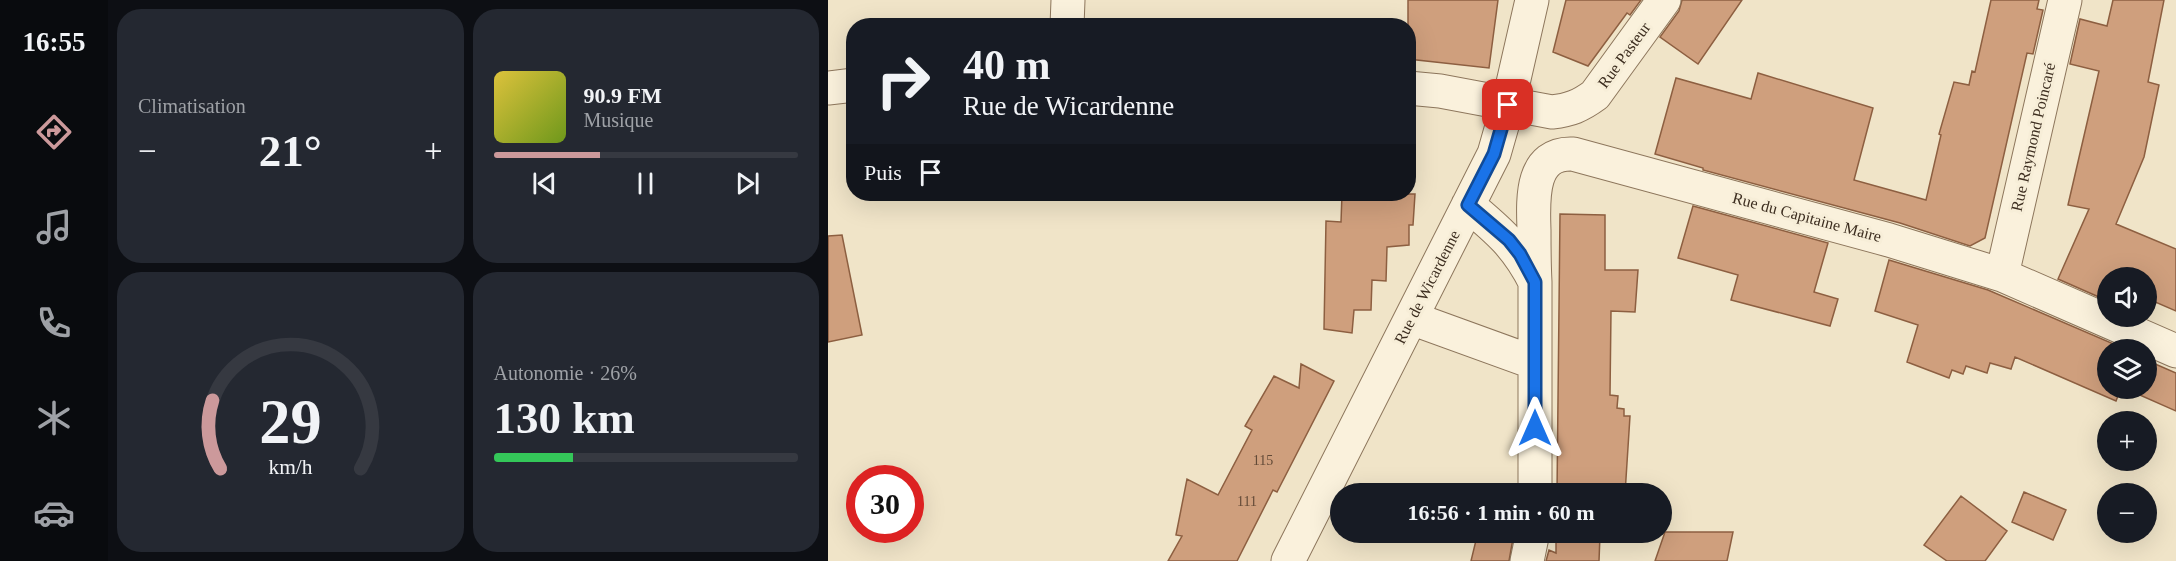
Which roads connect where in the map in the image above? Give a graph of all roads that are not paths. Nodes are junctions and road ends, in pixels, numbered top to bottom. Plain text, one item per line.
1 (1068, 0) edge
2 (1532, 0) edge
3 (1665, 0) edge
4 (2065, 0) edge
5 (1067, 18) edge
6 (846, 86) edge
7 (828, 88) edge
8 (1416, 89) edge
9 (1508, 105) junction
10 (1468, 205) junction
11 (2002, 275) junction
12 (1535, 282) junction
13 (1411, 318) junction
14 (2176, 351) edge
15 (1535, 363) junction
16 (1535, 483) edge
17 (1531, 543) edge
18 (1288, 561) edge
19 (1527, 561) edge

1 - 5 street
2 - 9 street, Rue de Wicardenne
3 - 9 street, Rue Pasteur
4 - 11 street, Rue Raymond Poincaré
6 - 7 street
8 - 9 street, Rue Pasteur
9 - 10 street, Rue de Wicardenne
10 - 12 street
10 - 13 street, Rue de Wicardenne
11 - 12 street, Rue du Capitaine Maire
11 - 14 street, Rue du Capitaine Maire
12 - 15 street
13 - 15 street
13 - 18 street, Rue de Wicardenne
15 - 16 street
17 - 19 street

